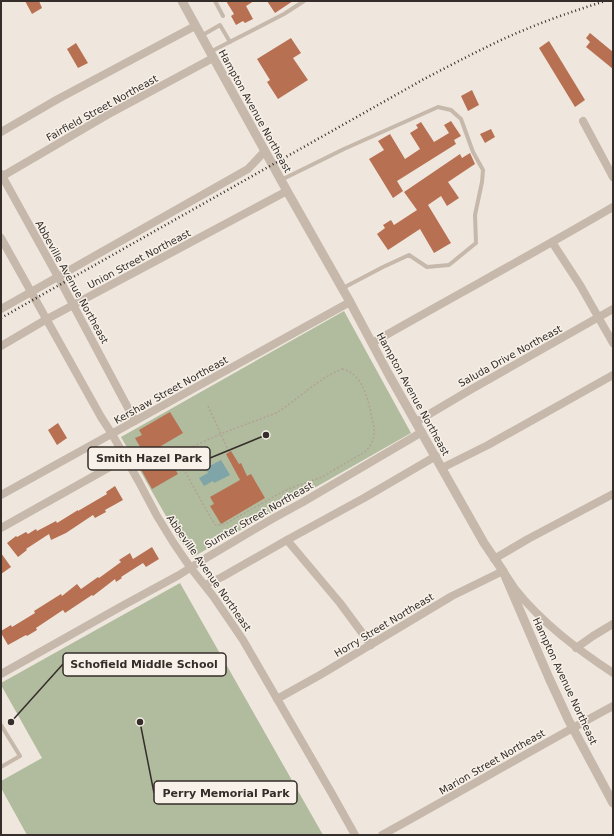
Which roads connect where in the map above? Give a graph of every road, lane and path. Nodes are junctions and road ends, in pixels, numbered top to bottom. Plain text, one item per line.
1 (182, 1) edge
2 (215, 1) edge
3 (304, 1) edge
4 (223, 16) dead end
5 (195, 26) junction
6 (201, 36) junction
7 (230, 42) junction
8 (212, 55) junction
9 (583, 121) dead end
10 (1, 132) edge
11 (265, 151) junction
12 (1, 176) edge
13 (613, 177) edge
14 (280, 180) junction
15 (286, 191) junction
16 (613, 207) edge
17 (1, 238) edge
18 (552, 242) junction
19 (58, 276) junction
20 (342, 289) junction
21 (32, 291) junction
22 (350, 302) junction
23 (74, 305) junction
24 (1, 309) edge
25 (613, 309) edge
26 (598, 318) junction
27 (47, 319) junction
28 (372, 343) junction
29 (613, 343) edge
30 (1, 346) edge
31 (613, 375) edge
32 (208, 406) dead end
33 (135, 420) junction
34 (416, 422) junction
35 (422, 432) junction
36 (112, 434) junction
37 (220, 434) junction
38 (229, 452) dead end
39 (436, 456) junction
40 (126, 458) junction
41 (442, 468) junction
42 (613, 494) edge
43 (1, 495) edge
44 (1, 528) edge
45 (287, 540) junction
46 (494, 558) junction
47 (190, 568) junction
48 (503, 571) junction
49 (205, 585) junction
50 (613, 624) edge
51 (371, 645) junction
52 (576, 648) junction
53 (613, 673) edge
54 (1, 674) edge
55 (277, 698) junction
56 (613, 706) edge
57 (1, 725) edge
58 (573, 728) junction
59 (1, 767) edge
60 (613, 803) edge
61 (355, 835) edge
62 (382, 835) edge

1 - 5 street, Hampton Avenue Northeast
2 - 4 lane
3 - 7 lane
5 - 6 street, Hampton Avenue Northeast
5 - 10 street
6 - 7 lane
6 - 8 street, Hampton Avenue Northeast
7 - 8 lane
8 - 11 street, Hampton Avenue Northeast
8 - 12 street, Fairfield Street Northeast
9 - 13 street
11 - 14 street, Hampton Avenue Northeast
11 - 19 street
12 - 19 street, Abbeville Avenue Northeast
14 - 15 street, Hampton Avenue Northeast
14 - 20 lane
15 - 20 street, Hampton Avenue Northeast
15 - 23 street, Union Street Northeast
16 - 18 street
17 - 21 street, Abbeville Avenue Northeast
18 - 26 street
18 - 28 street
19 - 21 street
19 - 23 street, Abbeville Avenue Northeast
20 - 22 street, Hampton Avenue Northeast
21 - 24 street
21 - 27 street, Abbeville Avenue Northeast
22 - 28 street, Hampton Avenue Northeast
22 - 33 street, Kershaw Street Northeast
23 - 27 street, Union Street Northeast
23 - 33 street, Abbeville Avenue Northeast
25 - 26 street, Saluda Drive Northeast
26 - 29 street
26 - 34 street, Saluda Drive Northeast
27 - 30 street, Union Street Northeast
27 - 36 street, Abbeville Avenue Northeast
28 - 34 street, Hampton Avenue Northeast
31 - 41 street
32 - 37 path
33 - 36 street, Kershaw Street Northeast
34 - 35 street, Hampton Avenue Northeast
35 - 39 street, Hampton Avenue Northeast
35 - 47 street, Sumter Street Northeast
36 - 40 street, Abbeville Avenue Northeast
36 - 43 street, Kershaw Street Northeast
37 - 37 path
37 - 38 path
39 - 41 street, Hampton Avenue Northeast
39 - 45 street
40 - 44 street
40 - 47 street, Abbeville Avenue Northeast
41 - 46 street, Hampton Avenue Northeast
42 - 46 street
45 - 49 street
45 - 51 street
46 - 48 street, Hampton Avenue Northeast
47 - 49 street, Abbeville Avenue Northeast
47 - 54 street, Sumter Street Northeast
48 - 51 street, Horry Street Northeast
48 - 52 street
48 - 58 street, Hampton Avenue Northeast
49 - 55 street, Abbeville Avenue Northeast
50 - 52 street
51 - 55 street, Horry Street Northeast
52 - 53 street
55 - 61 street, Abbeville Avenue Northeast
56 - 58 street, Marion Street Northeast
57 - 59 lane
58 - 60 street, Hampton Avenue Northeast
58 - 62 street, Marion Street Northeast

